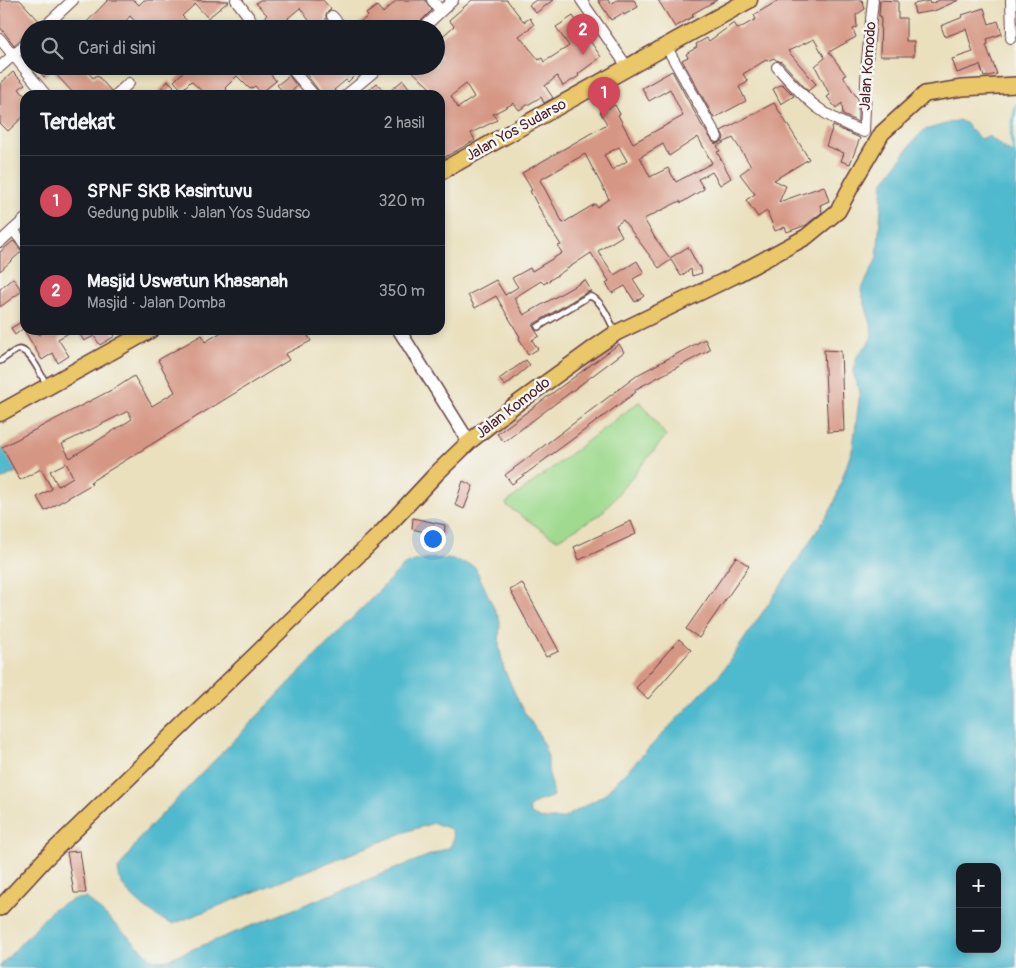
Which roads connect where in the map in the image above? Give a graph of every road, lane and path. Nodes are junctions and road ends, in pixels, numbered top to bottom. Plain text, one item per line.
1 (73, 0) edge
2 (236, 0) edge
3 (432, 0) edge
4 (453, 0) edge
5 (581, 0) edge
6 (749, 0) edge
7 (873, 0) edge
8 (1011, 0) edge
9 (441, 11) junction
10 (332, 16) dead end
11 (52, 20) edge
12 (251, 20) edge
13 (336, 20) edge
14 (432, 20) edge
15 (1011, 38) dead end
16 (0, 39) edge
17 (666, 46) junction
18 (20, 49) edge
19 (14, 55) junction
20 (20, 62) edge
21 (0, 67) edge
22 (777, 67) dead end
23 (628, 68) junction
24 (30, 75) edge
25 (297, 75) edge
26 (370, 75) edge
27 (129, 83) dead end
28 (1016, 86) edge
29 (42, 90) edge
30 (121, 90) edge
31 (310, 90) edge
32 (352, 90) edge
33 (717, 137) dead end
34 (445, 169) edge
35 (20, 223) edge
36 (12, 230) junction
37 (20, 239) edge
38 (0, 242) edge
39 (538, 327) dead end
40 (616, 333) junction
41 (141, 335) edge
42 (402, 335) edge
43 (0, 361) edge
44 (48, 387) junction
45 (2, 409) edge
46 (469, 442) junction
47 (0, 908) edge

1 - 11 street
2 - 12 street
3 - 9 street
4 - 9 street
5 - 23 street
6 - 17 highway, Jalan Yos Sudarso
7 - 22 street, Jalan Komodo
8 - 15 street
9 - 14 street
10 - 13 street
16 - 19 street
17 - 23 highway, Jalan Yos Sudarso
17 - 33 street
18 - 19 street
19 - 20 street
19 - 21 street
23 - 34 highway, Jalan Yos Sudarso
24 - 29 street
25 - 31 street
26 - 32 street
27 - 30 street
28 - 40 main road, Jalan Komodo
35 - 36 street
36 - 37 street
36 - 38 street
39 - 40 lane
40 - 46 main road, Jalan Komodo
41 - 44 highway
42 - 46 street, Jalan Komodo
43 - 44 lane
44 - 45 highway
46 - 47 main road

